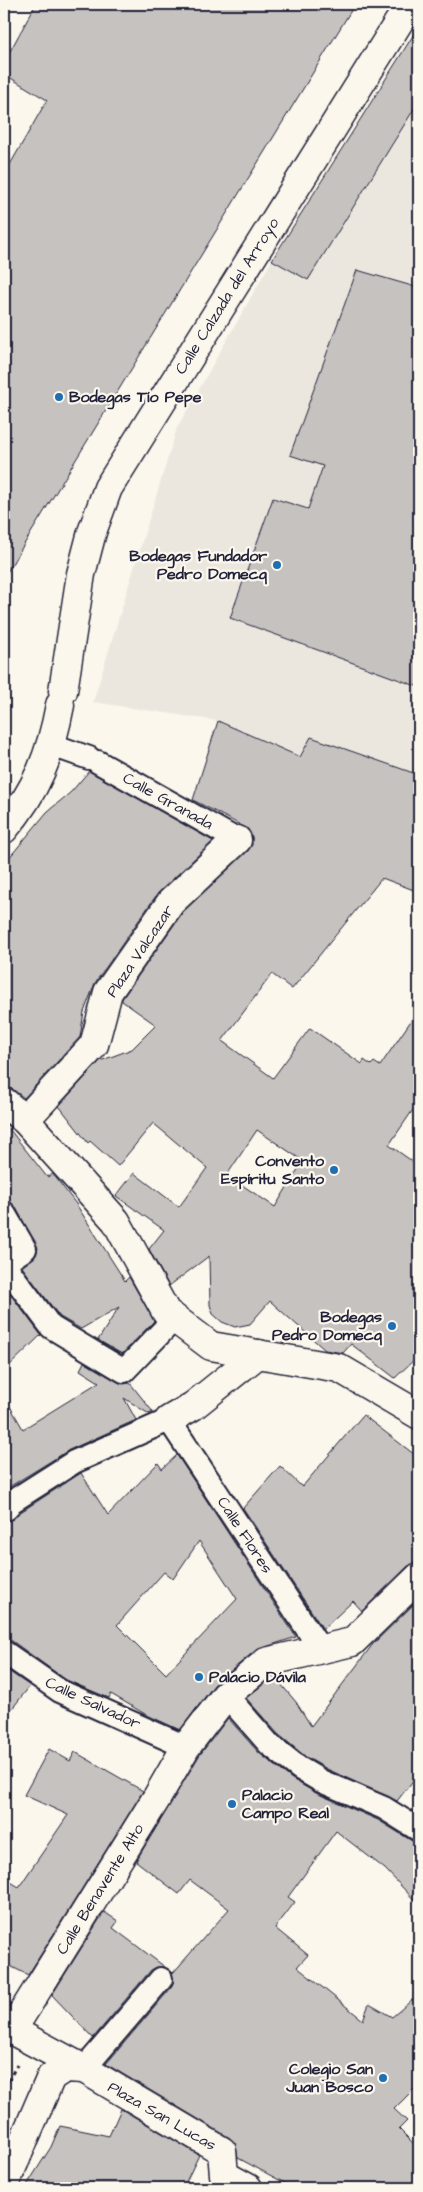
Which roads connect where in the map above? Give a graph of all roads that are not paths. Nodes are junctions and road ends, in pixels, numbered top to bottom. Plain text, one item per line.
1 (410, 4) edge
2 (52, 746) junction
3 (4, 829) edge
4 (237, 840) joint
5 (4, 1102) edge
6 (26, 1120) junction
7 (4, 1213) edge
8 (4, 1263) edge
9 (175, 1318) junction
10 (258, 1354) junction
11 (419, 1415) edge
12 (169, 1420) junction
13 (4, 1506) edge
14 (419, 1577) edge
15 (321, 1650) junction
16 (4, 1652) edge
17 (226, 1696) junction
18 (186, 1747) junction
19 (419, 1830) edge
20 (160, 1979) dead end
21 (8, 2028) edge
22 (84, 2069) junction
23 (4, 2186) edge
24 (248, 2188) edge

1 - 2 street, Calle Calzada del Arroyo
2 - 3 street, Calle Calzada del Arroyo
2 - 4 street, Calle Granada
4 - 6 street, Plaza Valcazar
5 - 6 street
6 - 9 street
7 - 8 street
8 - 9 street
9 - 10 street
10 - 11 street
10 - 12 street
12 - 13 street
12 - 15 street, Calle Flores
14 - 15 street, Calle Benavente Alto
15 - 17 street, Calle Benavente Alto
16 - 18 street, Calle Salvador
17 - 18 street, Calle Benavente Alto
17 - 19 street
18 - 21 street, Calle Benavente Alto
20 - 22 street
21 - 22 street
22 - 23 street
22 - 24 street, Plaza San Lucas

